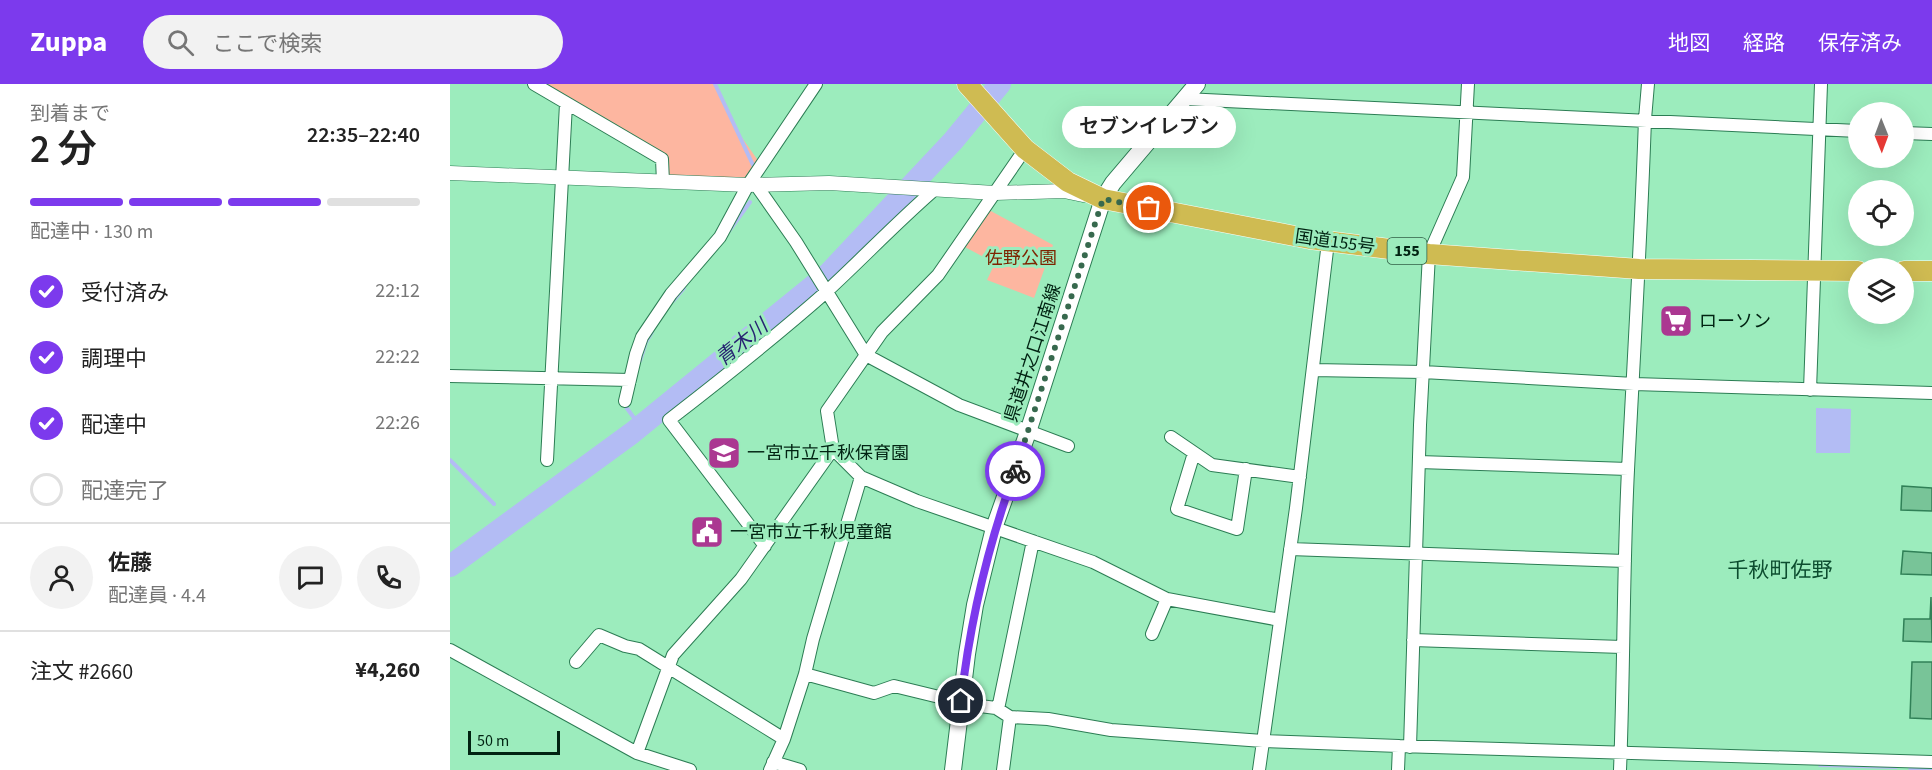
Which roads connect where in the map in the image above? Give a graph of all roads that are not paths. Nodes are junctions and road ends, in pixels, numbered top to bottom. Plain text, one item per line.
1 (534, 84) edge
2 (816, 84) edge
3 (1197, 84) edge
4 (1468, 84) edge
5 (1648, 84) edge
6 (1821, 84) edge
7 (971, 89) edge
8 (1185, 99) junction
9 (566, 104) junction
10 (1467, 112) junction
11 (1645, 120) junction
12 (1820, 129) junction
13 (1848, 130) edge
14 (1914, 133) edge
15 (1932, 134) edge
16 (1025, 149) junction
17 (450, 174) edge
18 (561, 178) junction
19 (663, 182) junction
20 (752, 185) junction
21 (931, 189) junction
22 (995, 193) junction
23 (1103, 199) junction
24 (1328, 242) junction
25 (1429, 254) junction
26 (1639, 269) junction
27 (1815, 270) junction
28 (1848, 271) edge
29 (1914, 271) edge
30 (1932, 271) edge
31 (827, 291) junction
32 (866, 354) junction
33 (1313, 370) junction
34 (1423, 372) junction
35 (450, 376) edge
36 (550, 380) junction
37 (630, 380) junction
38 (1634, 384) junction
39 (1810, 390) junction
40 (1932, 393) edge
41 (625, 401) dead end
42 (1028, 432) junction
43 (1171, 437) dead end
44 (1068, 446) dead end
45 (833, 449) junction
46 (1194, 453) junction
47 (547, 460) dead end
48 (1419, 462) junction
49 (1246, 470) junction
50 (1628, 470) junction
51 (861, 477) junction
52 (1300, 477) junction
53 (994, 528) junction
54 (1033, 541) junction
55 (765, 546) junction
56 (1290, 549) junction
57 (1416, 554) junction
58 (1625, 561) junction
59 (1167, 599) junction
60 (1280, 620) junction
61 (1152, 634) dead end
62 (1413, 640) junction
63 (1622, 647) junction
64 (450, 650) edge
65 (576, 662) dead end
66 (668, 668) junction
67 (805, 674) junction
68 (961, 701) junction
69 (998, 709) junction
70 (1010, 717) junction
71 (784, 739) junction
72 (1263, 741) junction
73 (1405, 747) junction
74 (1620, 752) junction
75 (636, 753) junction
76 (1783, 756) junction
77 (1932, 762) edge
78 (660, 766) edge
79 (771, 766) edge
80 (1902, 766) edge
81 (690, 770) edge
82 (800, 770) edge
83 (953, 770) edge
84 (1004, 770) edge
85 (1259, 770) edge
86 (1398, 770) edge
87 (1620, 770) edge
88 (1783, 770) edge

1 - 9 street
2 - 20 street
3 - 8 main road, 県道井之口江南線
4 - 10 street
5 - 11 street
6 - 12 street
7 - 16 highway, 国道155号 / 155
8 - 10 street
8 - 23 main road, 県道井之口江南線
9 - 18 street
9 - 19 street
10 - 11 street
10 - 25 street
11 - 12 street
11 - 26 street
12 - 13 street
12 - 27 street
14 - 15 street
16 - 22 street
16 - 23 highway, 国道155号 / 155
17 - 18 street
18 - 19 street
18 - 36 street
19 - 20 street
20 - 21 street
20 - 31 street
20 - 37 street
21 - 22 street
21 - 31 street
22 - 23 street
22 - 32 street
23 - 24 highway, 国道155号 / 155
23 - 42 main road, 県道井之口江南線
24 - 25 highway, 国道155号 / 155
24 - 33 street
25 - 26 highway, 国道155号 / 155
25 - 34 street
26 - 27 highway, 国道155号 / 155
26 - 38 street
27 - 28 highway, 国道155号 / 155
27 - 39 street
29 - 30 highway
31 - 32 street
31 - 55 street
32 - 42 street
32 - 45 street
33 - 34 street
33 - 52 street
34 - 38 street
34 - 48 street
35 - 36 street
36 - 37 street
36 - 47 street
37 - 41 street
38 - 39 street
38 - 50 street
39 - 40 street
42 - 44 street
42 - 53 main road, 県道井之口江南線
43 - 46 street
45 - 51 street
45 - 55 street
46 - 49 street
46 - 49 street
48 - 50 street
48 - 57 street
49 - 52 street
50 - 58 street
51 - 53 street
51 - 67 street
52 - 56 street
53 - 54 street
53 - 68 main road, 県道井之口江南線
54 - 59 street
54 - 69 street
55 - 66 street
56 - 57 street
56 - 60 street
57 - 58 street
57 - 62 street
58 - 63 street
59 - 60 street
59 - 61 street
60 - 72 street
62 - 63 street
62 - 73 street
63 - 74 street
64 - 75 street
65 - 66 street
66 - 71 street
66 - 75 street
67 - 68 street
67 - 71 street
68 - 69 street
68 - 83 main road, 県道井之口江南線
69 - 70 street
70 - 72 street
70 - 84 street
71 - 79 street
72 - 73 street
72 - 85 street
73 - 74 street
73 - 86 street
74 - 76 street
74 - 87 street
75 - 78 street
76 - 80 street
76 - 88 street
77 - 80 street
78 - 81 street
79 - 82 street

